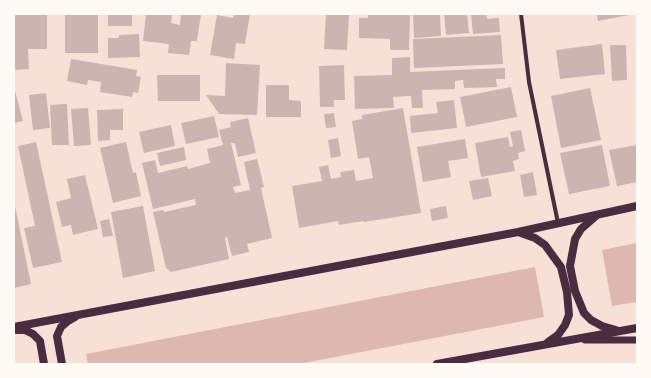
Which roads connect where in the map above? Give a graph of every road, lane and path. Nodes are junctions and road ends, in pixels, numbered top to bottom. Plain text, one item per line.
1 (521, 14) edge
2 (637, 206) edge
3 (598, 214) junction
4 (558, 223) junction
5 (518, 232) junction
6 (80, 314) junction
7 (14, 328) edge
8 (637, 328) edge
9 (619, 331) junction
10 (567, 340) junction
11 (637, 340) edge
12 (545, 344) junction
13 (44, 364) edge
14 (62, 364) edge
15 (437, 364) edge

1 - 4 street
2 - 3 main road
3 - 4 main road
3 - 9 main road
4 - 5 main road
5 - 6 main road
5 - 12 main road
6 - 7 main road
6 - 14 main road
7 - 13 main road
8 - 9 main road
9 - 10 main road
10 - 11 street
10 - 12 main road
12 - 15 main road

